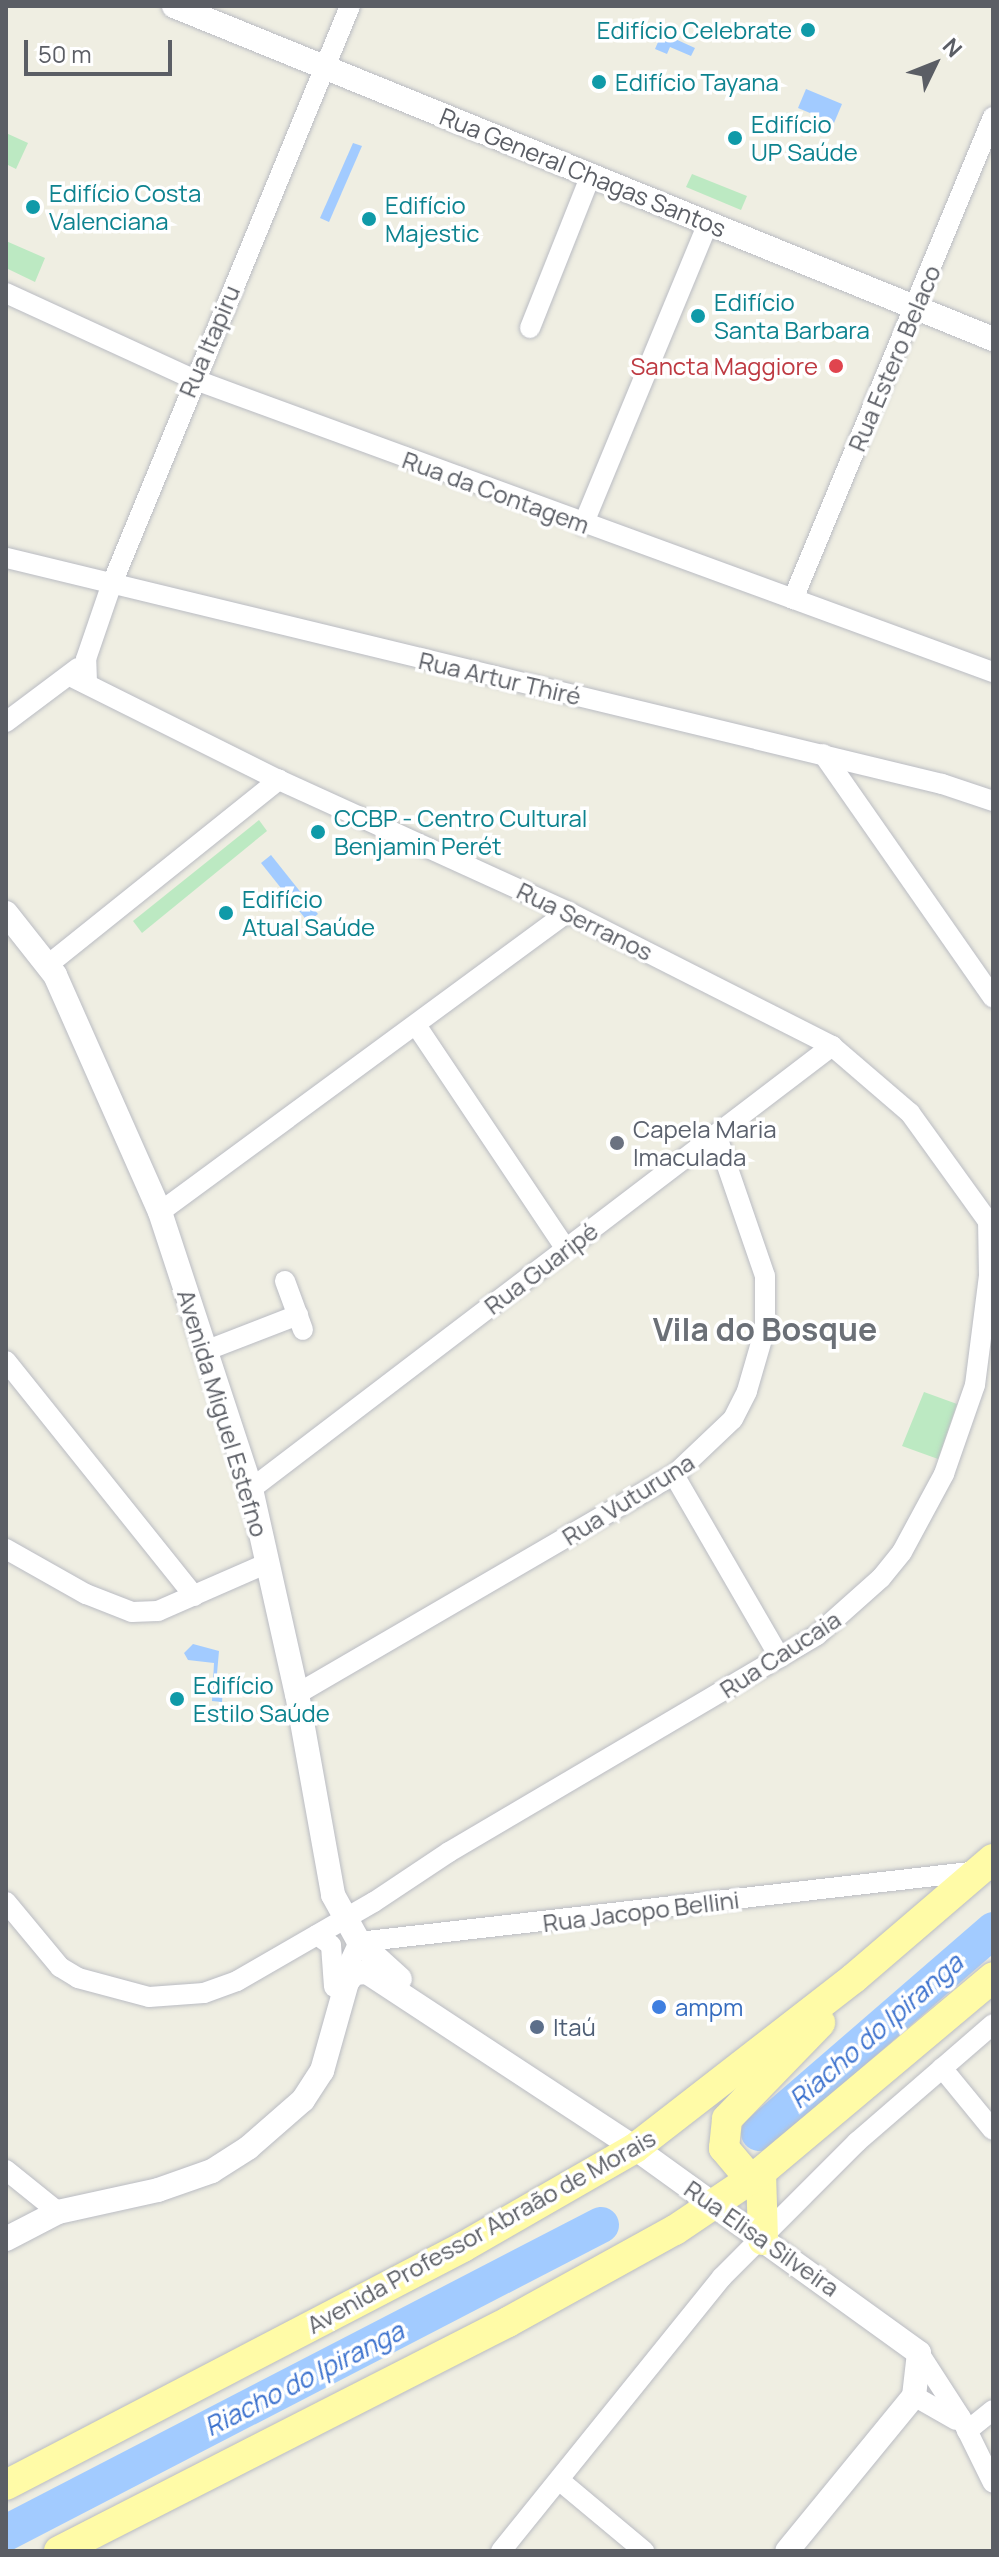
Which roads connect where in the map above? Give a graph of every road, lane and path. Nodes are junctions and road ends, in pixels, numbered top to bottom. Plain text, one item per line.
1 (174, 6) edge
2 (350, 6) edge
3 (325, 67) junction
4 (993, 117) edge
5 (591, 175) junction
6 (708, 223) junction
7 (6, 293) edge
8 (916, 307) junction
9 (530, 328) dead end
10 (993, 339) edge
11 (193, 379) junction
12 (583, 525) junction
13 (7, 558) edge
14 (111, 586) junction
15 (793, 599) junction
16 (993, 672) edge
17 (79, 679) junction
18 (6, 722) edge
19 (823, 754) junction
20 (279, 780) junction
21 (993, 801) edge
22 (568, 912) junction
23 (6, 913) edge
24 (49, 964) junction
25 (993, 998) edge
26 (416, 1025) junction
27 (832, 1046) junction
28 (716, 1134) junction
29 (160, 1212) junction
30 (990, 1224) edge
31 (566, 1249) junction
32 (285, 1281) dead end
33 (205, 1351) junction
34 (6, 1361) edge
35 (674, 1475) junction
36 (251, 1489) junction
37 (6, 1549) edge
38 (268, 1563) junction
39 (194, 1596) junction
40 (780, 1658) junction
41 (297, 1694) junction
42 (986, 1865) edge
43 (6, 1902) edge
44 (344, 1919) junction
45 (317, 1935) junction
46 (359, 1942) junction
47 (993, 1977) edge
48 (854, 1978) junction
49 (335, 1994) junction
50 (993, 2024) edge
51 (335, 2027) junction
52 (477, 2044) junction
53 (942, 2068) junction
54 (993, 2130) edge
55 (635, 2148) junction
56 (6, 2170) edge
57 (756, 2176) junction
58 (716, 2204) junction
59 (58, 2212) junction
60 (6, 2239) edge
61 (763, 2240) junction
62 (919, 2353) junction
63 (914, 2396) junction
64 (993, 2410) edge
65 (967, 2431) junction
66 (559, 2480) junction
67 (993, 2483) edge
68 (6, 2485) edge
69 (59, 2551) edge
70 (501, 2551) edge
71 (644, 2551) edge
72 (787, 2551) edge

1 - 3 street, Rua General Chagas Santos
2 - 3 street, Rua Itapiru
3 - 5 street, Rua General Chagas Santos
3 - 11 street, Rua Itapiru
4 - 8 street, Rua Estero Belaco
5 - 6 street, Rua General Chagas Santos
5 - 9 street
6 - 8 street, Rua General Chagas Santos
6 - 12 street
7 - 11 street, Rua da Contagem
8 - 10 street, Rua General Chagas Santos
8 - 15 street, Rua Estero Belaco
11 - 12 street, Rua da Contagem
11 - 14 street, Rua Itapiru
12 - 15 street, Rua da Contagem
13 - 14 street, Rua Artur Thiré
14 - 17 street, Rua Itapiru
14 - 19 street, Rua Artur Thiré
15 - 16 street, Rua da Contagem
17 - 18 street
17 - 20 street, Rua Serranos
19 - 21 street, Rua Artur Thiré
19 - 25 street
20 - 22 street, Rua Serranos
20 - 24 street
22 - 26 street
22 - 27 street, Rua Serranos
23 - 24 street, Avenida Miguel Estefno
24 - 29 street, Avenida Miguel Estefno
26 - 29 street
26 - 31 street
27 - 28 street, Rua Guaripé
27 - 30 street, Rua Serranos
28 - 31 street, Rua Guaripé
28 - 35 street, Rua Vuturuna
29 - 33 street, Avenida Miguel Estefno
30 - 40 street, Rua Caucaia
31 - 36 street, Rua Guaripé
32 - 33 street
33 - 36 street, Avenida Miguel Estefno
34 - 39 street
35 - 40 street
35 - 41 street, Rua Vuturuna
36 - 38 street, Avenida Miguel Estefno
37 - 39 street
38 - 39 street
38 - 41 street, Avenida Miguel Estefno
40 - 44 street, Rua Caucaia
41 - 44 street, Avenida Miguel Estefno
42 - 46 street, Rua Jacopo Bellini
42 - 48 main road, Avenida Professor Abraão de Morais
43 - 45 street, Rua Caucaia
44 - 45 street, Rua Caucaia
44 - 46 street, Avenida Miguel Estefno
45 - 49 street
46 - 49 street
46 - 52 street, Rua Elisa Silveira
47 - 57 main road
48 - 55 main road, Avenida Professor Abraão de Morais
48 - 57 main road
49 - 51 street
50 - 53 street
51 - 52 street, Rua Elisa Silveira
51 - 59 street
52 - 55 street, Rua Elisa Silveira
53 - 54 street
53 - 61 street
55 - 58 street, Rua Elisa Silveira
55 - 68 main road, Avenida Professor Abraão de Morais
56 - 59 street
57 - 58 main road
57 - 61 main road
58 - 61 street, Rua Elisa Silveira
58 - 69 main road
59 - 60 street
61 - 62 street, Rua Elisa Silveira
61 - 66 street
62 - 63 street
62 - 65 street, Rua Elisa Silveira
63 - 65 street
63 - 72 street
64 - 65 street
65 - 67 street, Rua Elisa Silveira
66 - 70 street
66 - 71 street

